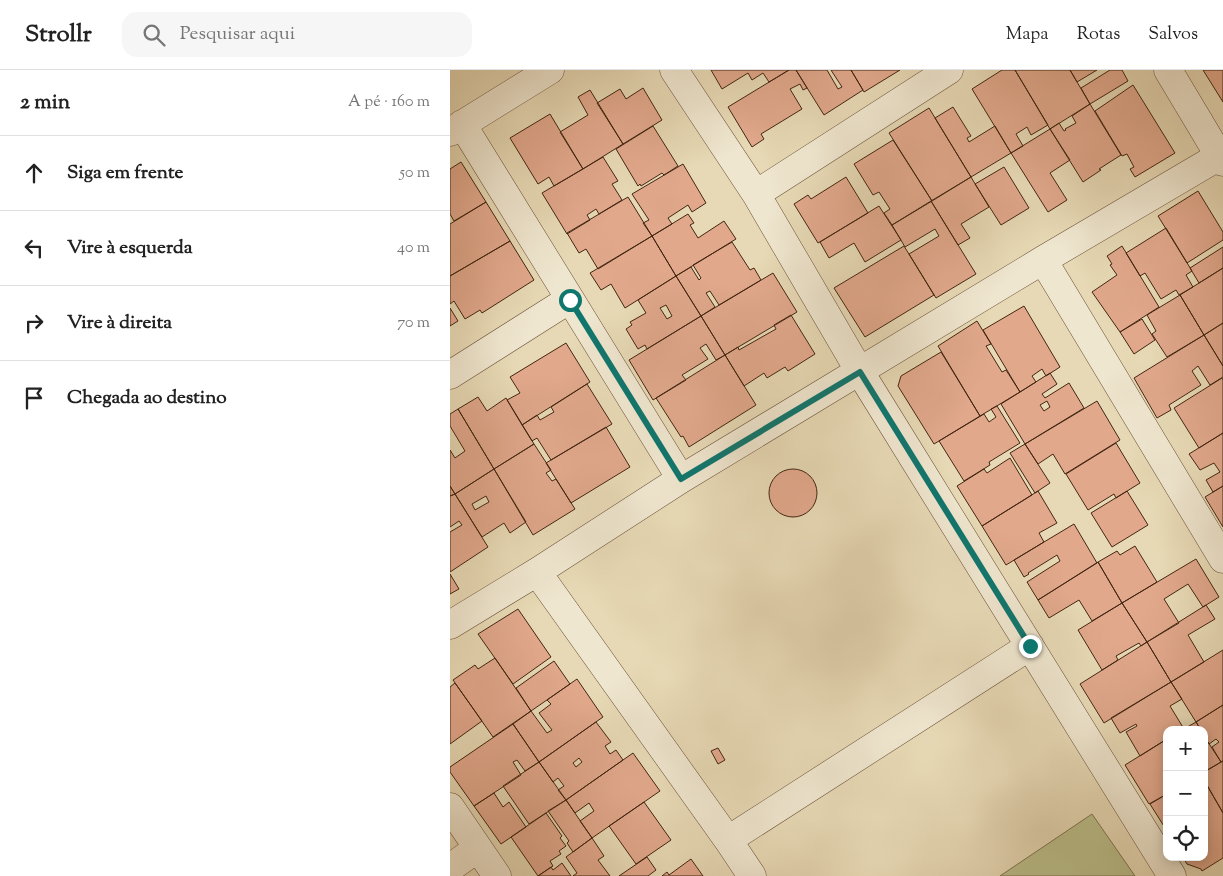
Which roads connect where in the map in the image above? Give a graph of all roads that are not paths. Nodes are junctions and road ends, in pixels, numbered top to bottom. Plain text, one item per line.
1 (550, 70) edge
2 (674, 70) edge
3 (949, 70) edge
4 (1168, 70) edge
5 (456, 128) edge
6 (1222, 157) edge
7 (756, 194) junction
8 (1043, 260) junction
9 (570, 300) junction
10 (860, 372) junction
11 (450, 375) edge
12 (681, 479) junction
13 (1223, 560) edge
14 (537, 572) junction
15 (450, 625) edge
16 (1030, 646) junction
17 (450, 807) edge
18 (728, 840) junction
19 (478, 848) junction
20 (450, 868) edge
21 (497, 876) edge
22 (752, 876) edge
23 (1172, 876) edge

1 - 5 street
2 - 7 street
3 - 7 street
4 - 6 street
5 - 9 street
6 - 8 street
7 - 10 street
8 - 10 street
8 - 13 street
9 - 11 street
9 - 12 street
10 - 12 street
10 - 16 street
12 - 14 street
14 - 15 street
14 - 18 street
16 - 18 street
16 - 23 street
17 - 19 street
18 - 22 street
19 - 20 street
19 - 21 street

